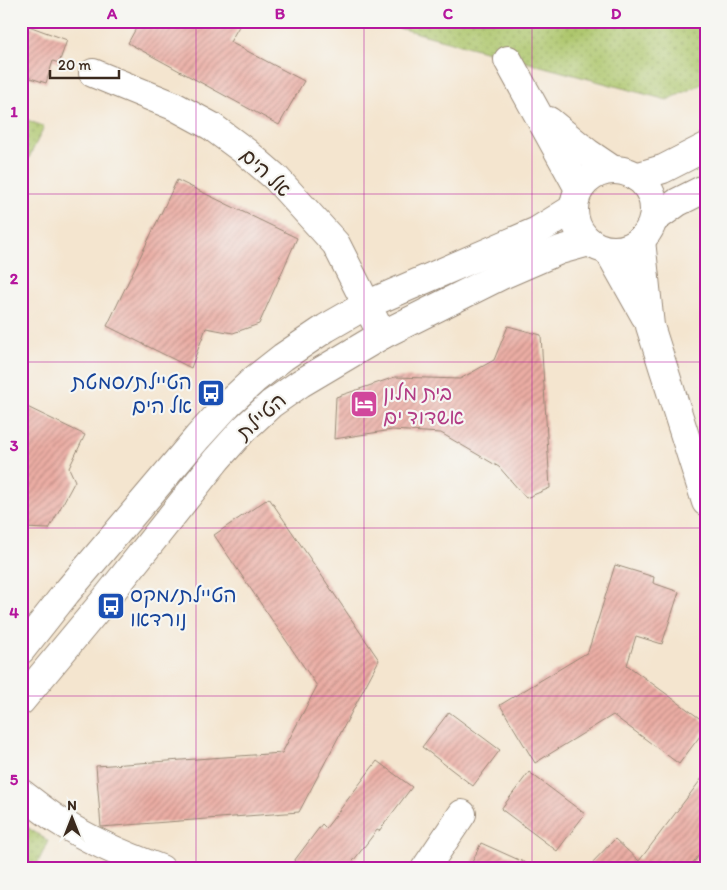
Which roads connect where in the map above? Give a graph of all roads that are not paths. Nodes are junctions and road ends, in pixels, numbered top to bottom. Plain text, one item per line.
1 (508, 60) dead end
2 (93, 73) dead end
3 (536, 111) junction
4 (706, 147) edge
5 (625, 174) junction
6 (706, 188) edge
7 (576, 198) junction
8 (647, 230) junction
9 (598, 246) junction
10 (366, 305) junction
11 (650, 326) junction
12 (382, 335) junction
13 (706, 502) edge
14 (21, 650) edge
15 (21, 701) edge
16 (21, 794) edge
17 (462, 814) dead end
18 (161, 869) edge
19 (425, 869) edge

1 - 3 main road
2 - 10 main road, אל הים
3 - 5 main road
3 - 7 main road
4 - 5 main road
5 - 7 main road
5 - 8 main road
6 - 8 main road
7 - 9 main road
7 - 10 main road, הטיילת
8 - 9 main road
8 - 11 main road
9 - 11 main road
9 - 12 main road, הטיילת
10 - 12 main road, אל הים
10 - 14 main road, הטיילת
11 - 13 main road
12 - 15 main road, הטיילת
16 - 18 main road
17 - 19 main road

